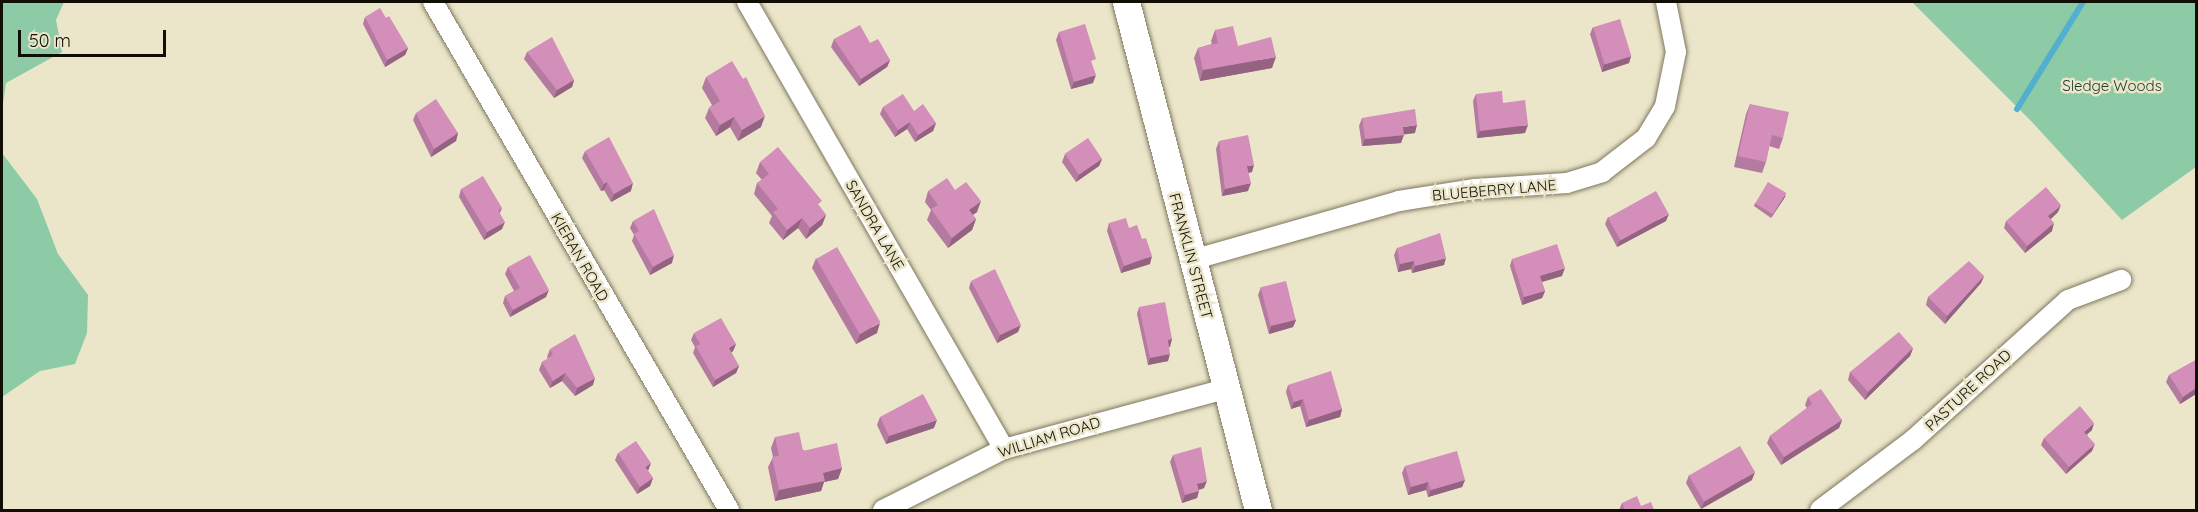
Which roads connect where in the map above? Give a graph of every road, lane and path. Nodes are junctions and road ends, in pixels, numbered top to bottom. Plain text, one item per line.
1 (433, 2) edge
2 (747, 2) edge
3 (1126, 2) edge
4 (1666, 2) edge
5 (1192, 260) junction
6 (2121, 280) dead end
7 (1225, 389) junction
8 (1004, 449) junction
9 (729, 510) edge
10 (883, 510) edge
11 (1258, 510) edge
12 (1820, 510) edge

1 - 9 street, KIERAN ROAD
2 - 8 street, SANDRA LANE
3 - 5 main road, FRANKLIN STREET
4 - 5 street, BLUEBERRY LANE
5 - 7 main road, FRANKLIN STREET
6 - 12 street, PASTURE ROAD
7 - 8 street, WILLIAM ROAD
7 - 11 main road, FRANKLIN STREET
8 - 10 street, WILLIAM ROAD

